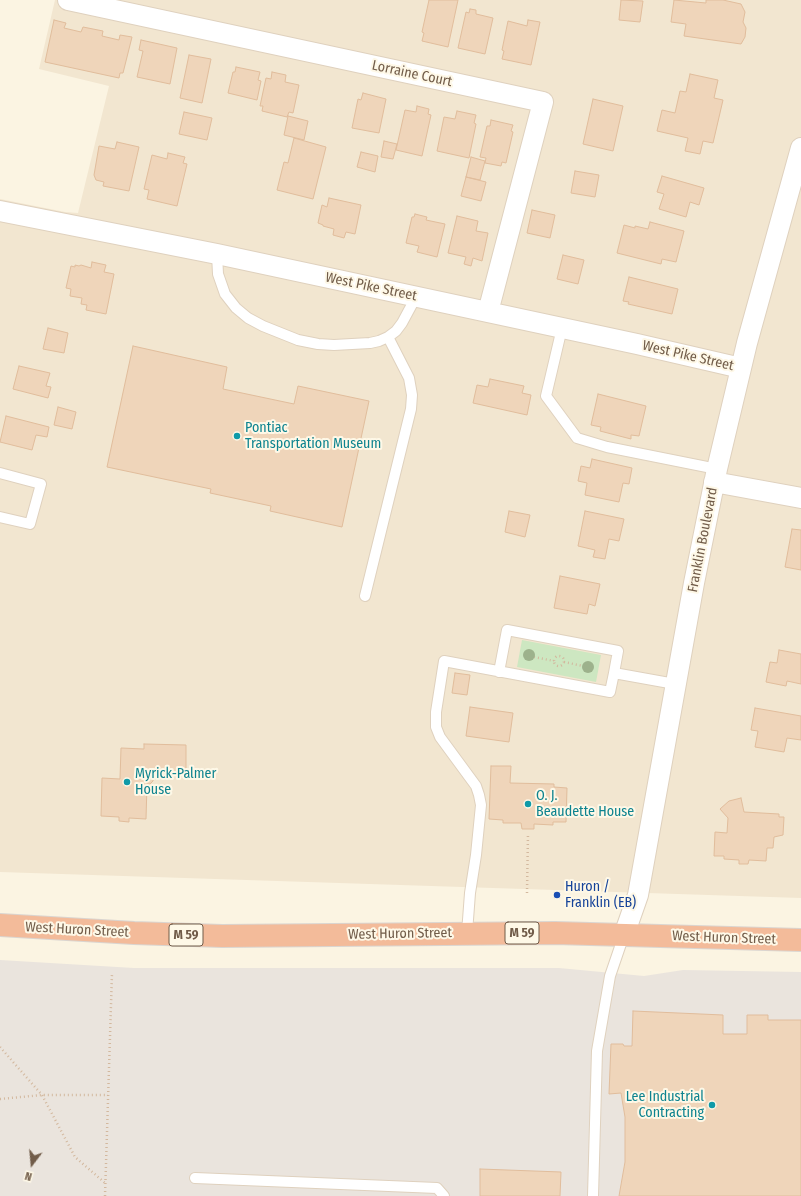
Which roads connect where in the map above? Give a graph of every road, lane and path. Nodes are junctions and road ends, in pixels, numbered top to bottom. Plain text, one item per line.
1 (68, 0) edge
2 (801, 148) edge
3 (0, 211) edge
4 (217, 254) junction
5 (416, 297) junction
6 (488, 312) junction
7 (562, 328) junction
8 (388, 337) junction
9 (741, 368) junction
10 (0, 473) edge
11 (716, 475) junction
12 (801, 498) edge
13 (0, 516) edge
14 (365, 596) dead end
15 (534, 657) dead end
16 (554, 660) junction
17 (564, 662) junction
18 (583, 666) dead end
19 (499, 672) junction
20 (614, 673) junction
21 (675, 684) junction
22 (528, 833) dead end
23 (527, 893) dead end
24 (0, 925) edge
25 (467, 933) junction
26 (624, 935) junction
27 (801, 940) edge
28 (112, 973) dead end
29 (0, 1047) edge
30 (42, 1095) junction
31 (108, 1095) junction
32 (0, 1099) edge
33 (195, 1178) dead end
34 (105, 1184) junction
35 (105, 1196) edge
36 (444, 1196) edge
37 (593, 1196) edge

1 - 6 street, Lorraine Court
2 - 9 street, Franklin Boulevard
3 - 4 street, West Pike Street
4 - 5 street, West Pike Street
4 - 8 lane
5 - 6 street, West Pike Street
5 - 8 lane
6 - 7 street, West Pike Street
7 - 9 street, West Pike Street
7 - 11 lane
8 - 14 lane
9 - 11 street, Franklin Boulevard
10 - 13 lane
11 - 12 street
11 - 21 street, Franklin Boulevard
15 - 16 path
16 - 17 path
16 - 17 path
17 - 18 path
19 - 20 lane
19 - 20 lane
19 - 25 lane
20 - 21 lane
21 - 26 street, Franklin Boulevard
22 - 23 path
24 - 25 highway, West Huron Street / M 59
25 - 26 highway, West Huron Street / M 59
26 - 27 highway, West Huron Street / M 59
26 - 37 lane
28 - 31 path
29 - 30 path
30 - 31 path
30 - 32 path
30 - 34 path
31 - 34 path
33 - 36 lane
34 - 35 path

